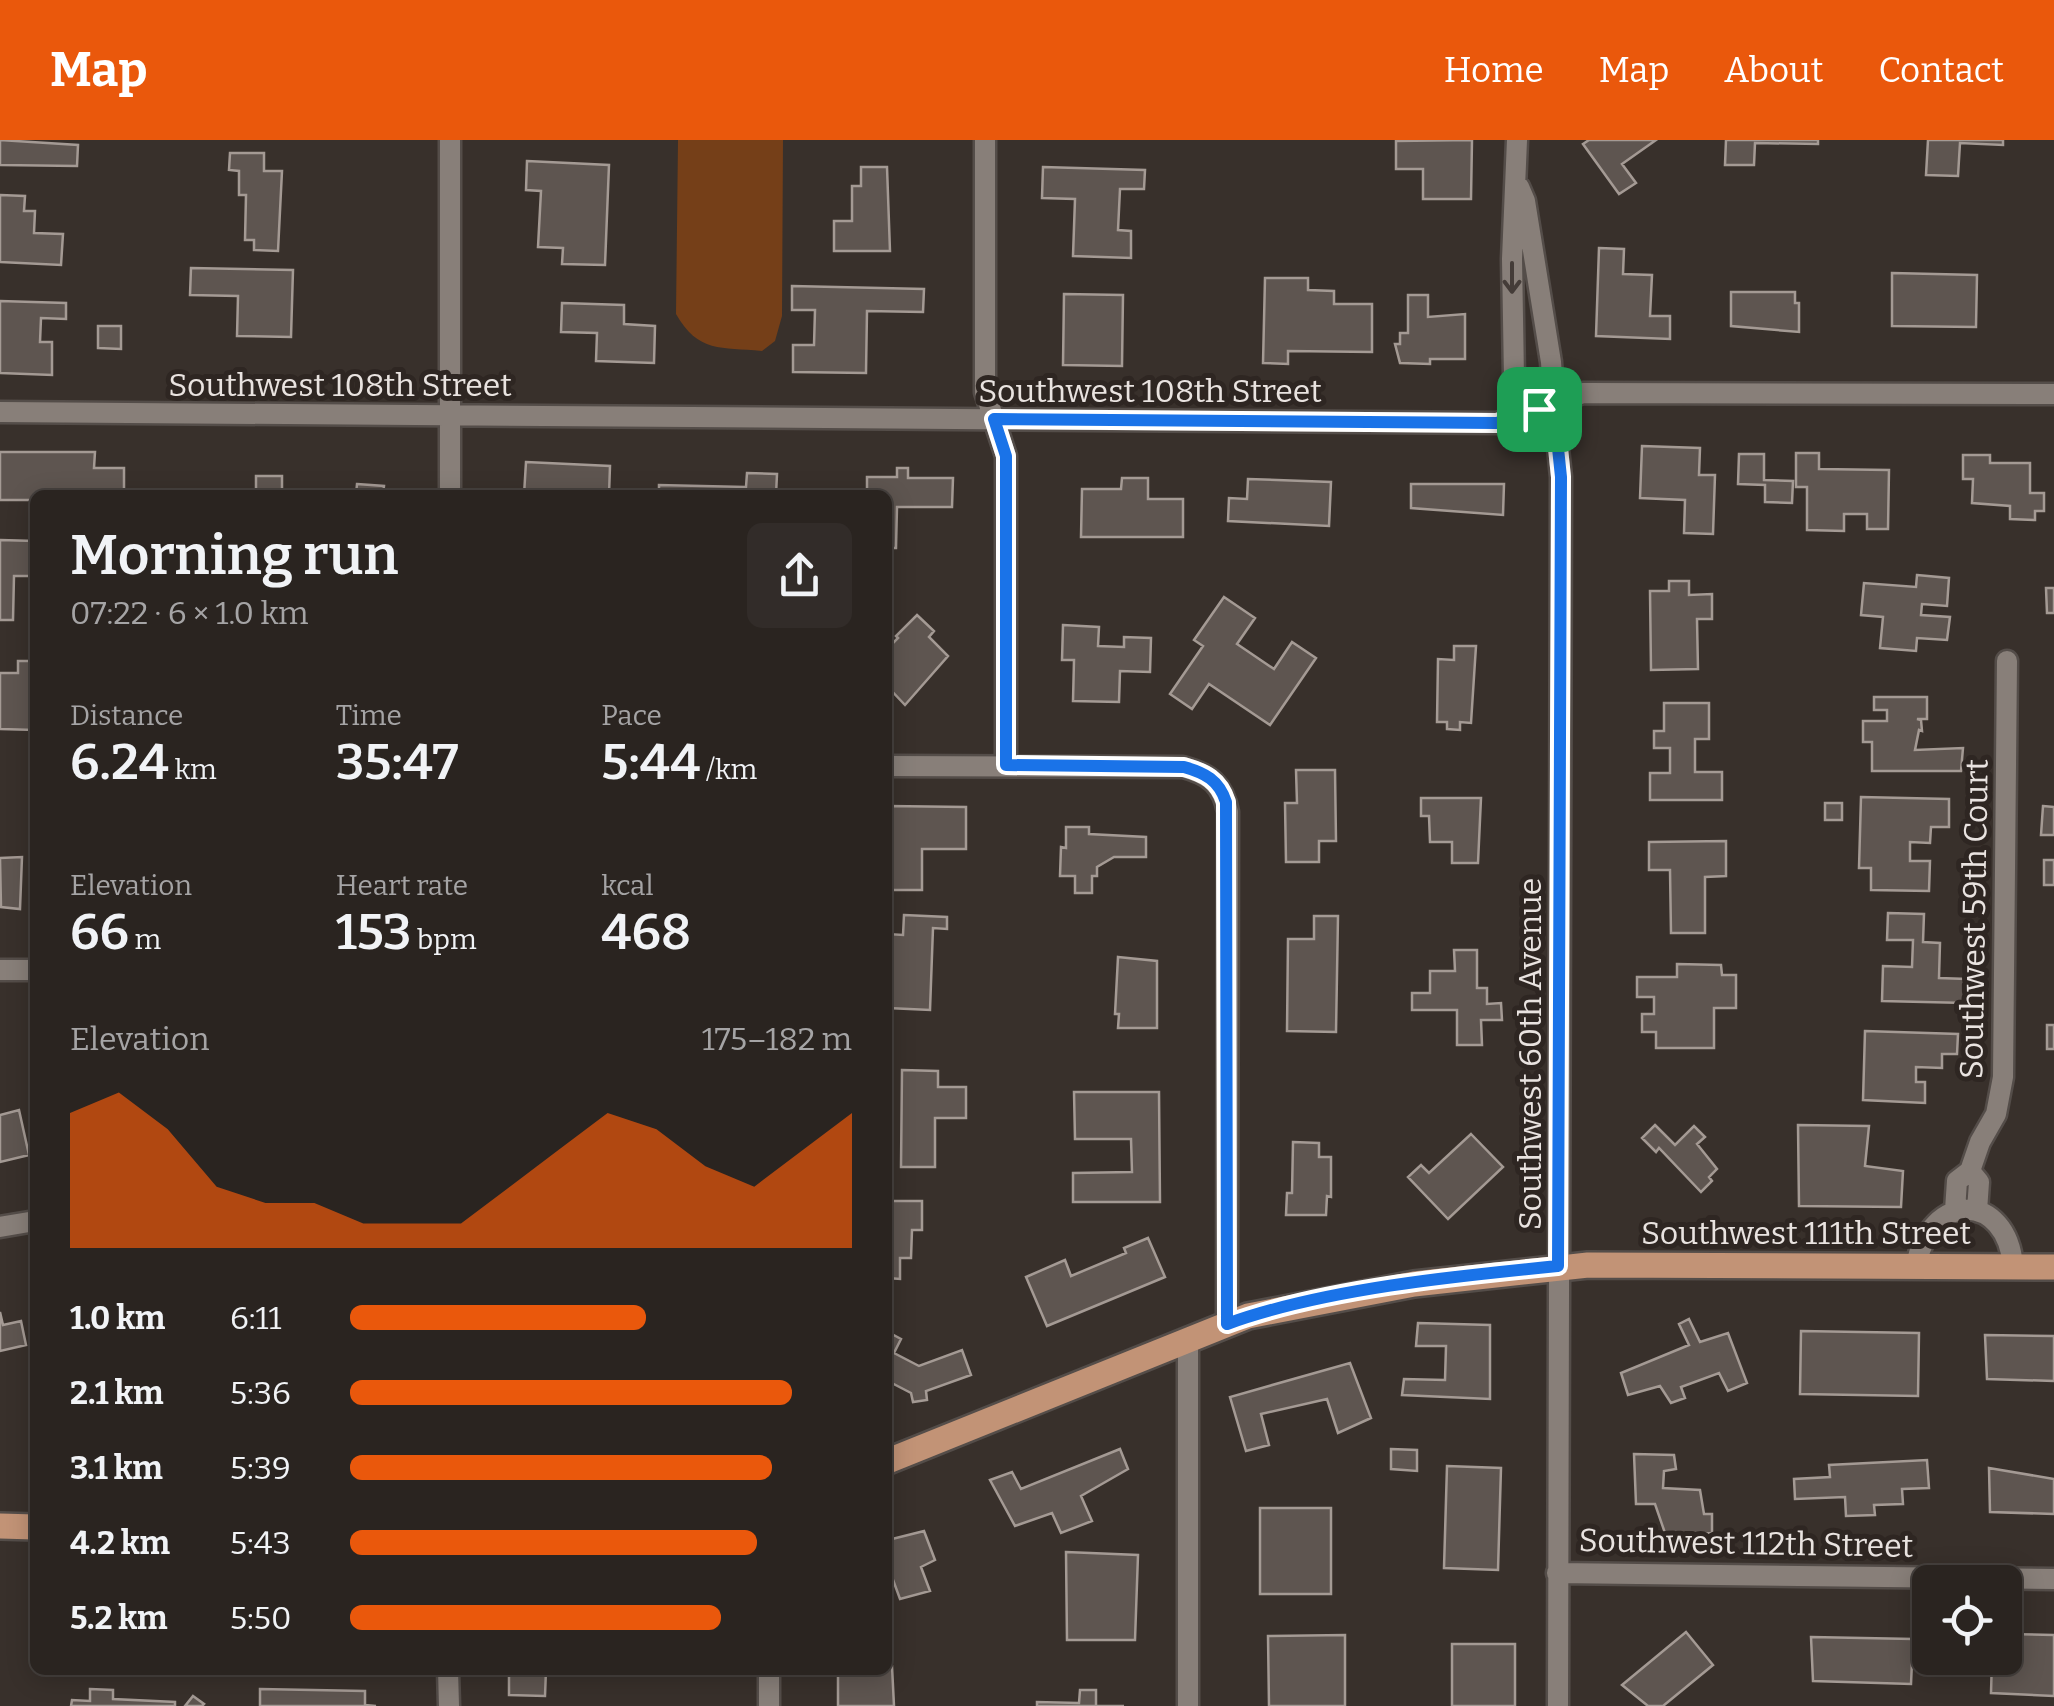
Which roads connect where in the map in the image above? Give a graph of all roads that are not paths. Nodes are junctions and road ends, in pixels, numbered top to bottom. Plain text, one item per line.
1 (450, 140) edge
2 (986, 140) edge
3 (1517, 140) edge
4 (1517, 180) junction
5 (2054, 394) edge
6 (1539, 409) junction
7 (0, 412) edge
8 (450, 414) junction
9 (994, 419) junction
10 (450, 490) edge
11 (2008, 661) dead end
12 (1006, 765) junction
13 (892, 766) edge
14 (0, 970) edge
15 (30, 970) edge
16 (1970, 1171) junction
17 (1954, 1210) junction
18 (1977, 1211) junction
19 (30, 1222) edge
20 (0, 1227) edge
21 (1558, 1266) junction
22 (1916, 1266) junction
23 (2013, 1266) junction
24 (2054, 1267) edge
25 (1227, 1324) junction
26 (1188, 1340) junction
27 (892, 1459) edge
28 (0, 1526) edge
29 (30, 1527) edge
30 (1557, 1573) junction
31 (2054, 1579) edge
32 (448, 1675) edge
33 (770, 1675) edge
34 (448, 1706) edge
35 (770, 1706) edge
36 (1188, 1706) edge
37 (1558, 1706) edge

1 - 8 street
2 - 9 street
3 - 4 street, Southwest 60th Avenue
4 - 6 street, Southwest 60th Avenue
4 -> 6 street, Southwest 60th Avenue
5 - 6 street, Southwest 108th Street
6 - 9 street, Southwest 108th Street
6 - 21 street, Southwest 60th Avenue
7 - 8 street, Southwest 108th Street
8 - 9 street, Southwest 108th Street
8 - 10 street
9 - 12 street
11 - 16 street, Southwest 59th Court
12 - 13 street
12 - 25 street
14 - 15 street
16 - 17 street, Southwest 59th Court
16 - 18 street
17 - 18 street
17 - 22 street, Southwest 59th Court
18 - 23 street
19 - 20 street
21 - 22 main road, Southwest 111th Street
21 - 25 main road
21 - 30 street, Southwest 60th Avenue
22 - 23 main road, Southwest 111th Street
23 - 24 main road, Southwest 111th Street
25 - 26 main road
26 - 27 main road
26 - 36 street
28 - 29 main road
30 - 31 street, Southwest 112th Street
30 - 37 street, Southwest 60th Avenue
32 - 34 street
33 - 35 street

